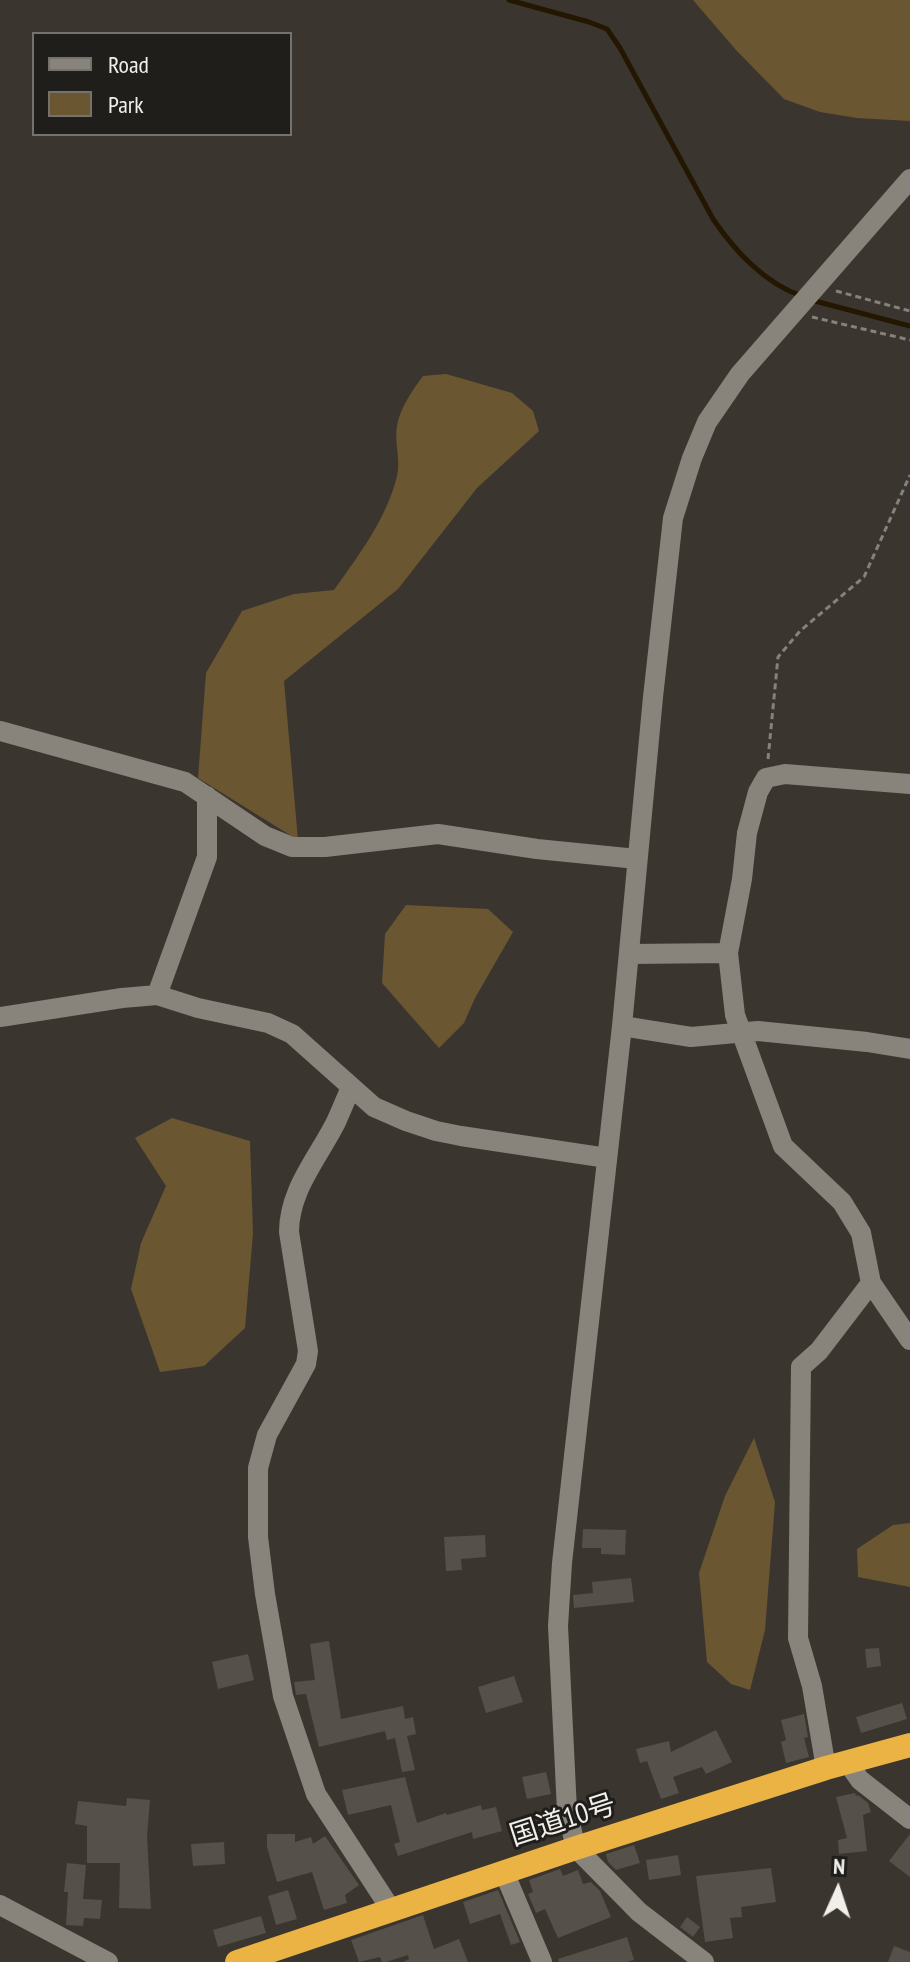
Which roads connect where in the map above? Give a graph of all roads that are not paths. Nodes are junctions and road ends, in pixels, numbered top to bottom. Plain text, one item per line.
1 (910, 179) edge
2 (0, 731) edge
3 (910, 784) edge
4 (207, 796) junction
5 (637, 859) junction
6 (728, 953) junction
7 (630, 954) junction
8 (157, 995) junction
9 (0, 1017) edge
10 (622, 1026) junction
11 (741, 1033) junction
12 (910, 1049) edge
13 (351, 1087) junction
14 (607, 1158) junction
15 (871, 1283) junction
16 (910, 1340) edge
17 (910, 1745) edge
18 (837, 1766) junction
19 (910, 1819) edge
20 (576, 1848) junction
21 (504, 1872) junction
22 (0, 1905) edge
23 (392, 1911) junction
24 (281, 1956) edge
25 (108, 1962) edge
26 (237, 1962) edge
27 (542, 1962) edge
28 (704, 1962) edge

1 - 5 street
2 - 4 street
3 - 6 street
4 - 5 street
4 - 8 street
5 - 7 street
6 - 7 street
6 - 11 street
7 - 10 street
8 - 9 street
8 - 13 street
10 - 11 street
10 - 14 street
11 - 12 street
11 - 15 street
13 - 14 street
13 - 23 street
14 - 20 street
15 - 16 street
15 - 18 street
17 - 18 highway, 国道10号
18 - 19 street
18 - 20 highway, 国道10号
20 - 21 highway, 国道10号
20 - 28 street
21 - 23 highway, 国道10号
21 - 27 street
22 - 25 street
23 - 24 highway, 国道10号
24 - 26 highway, 国道10号

